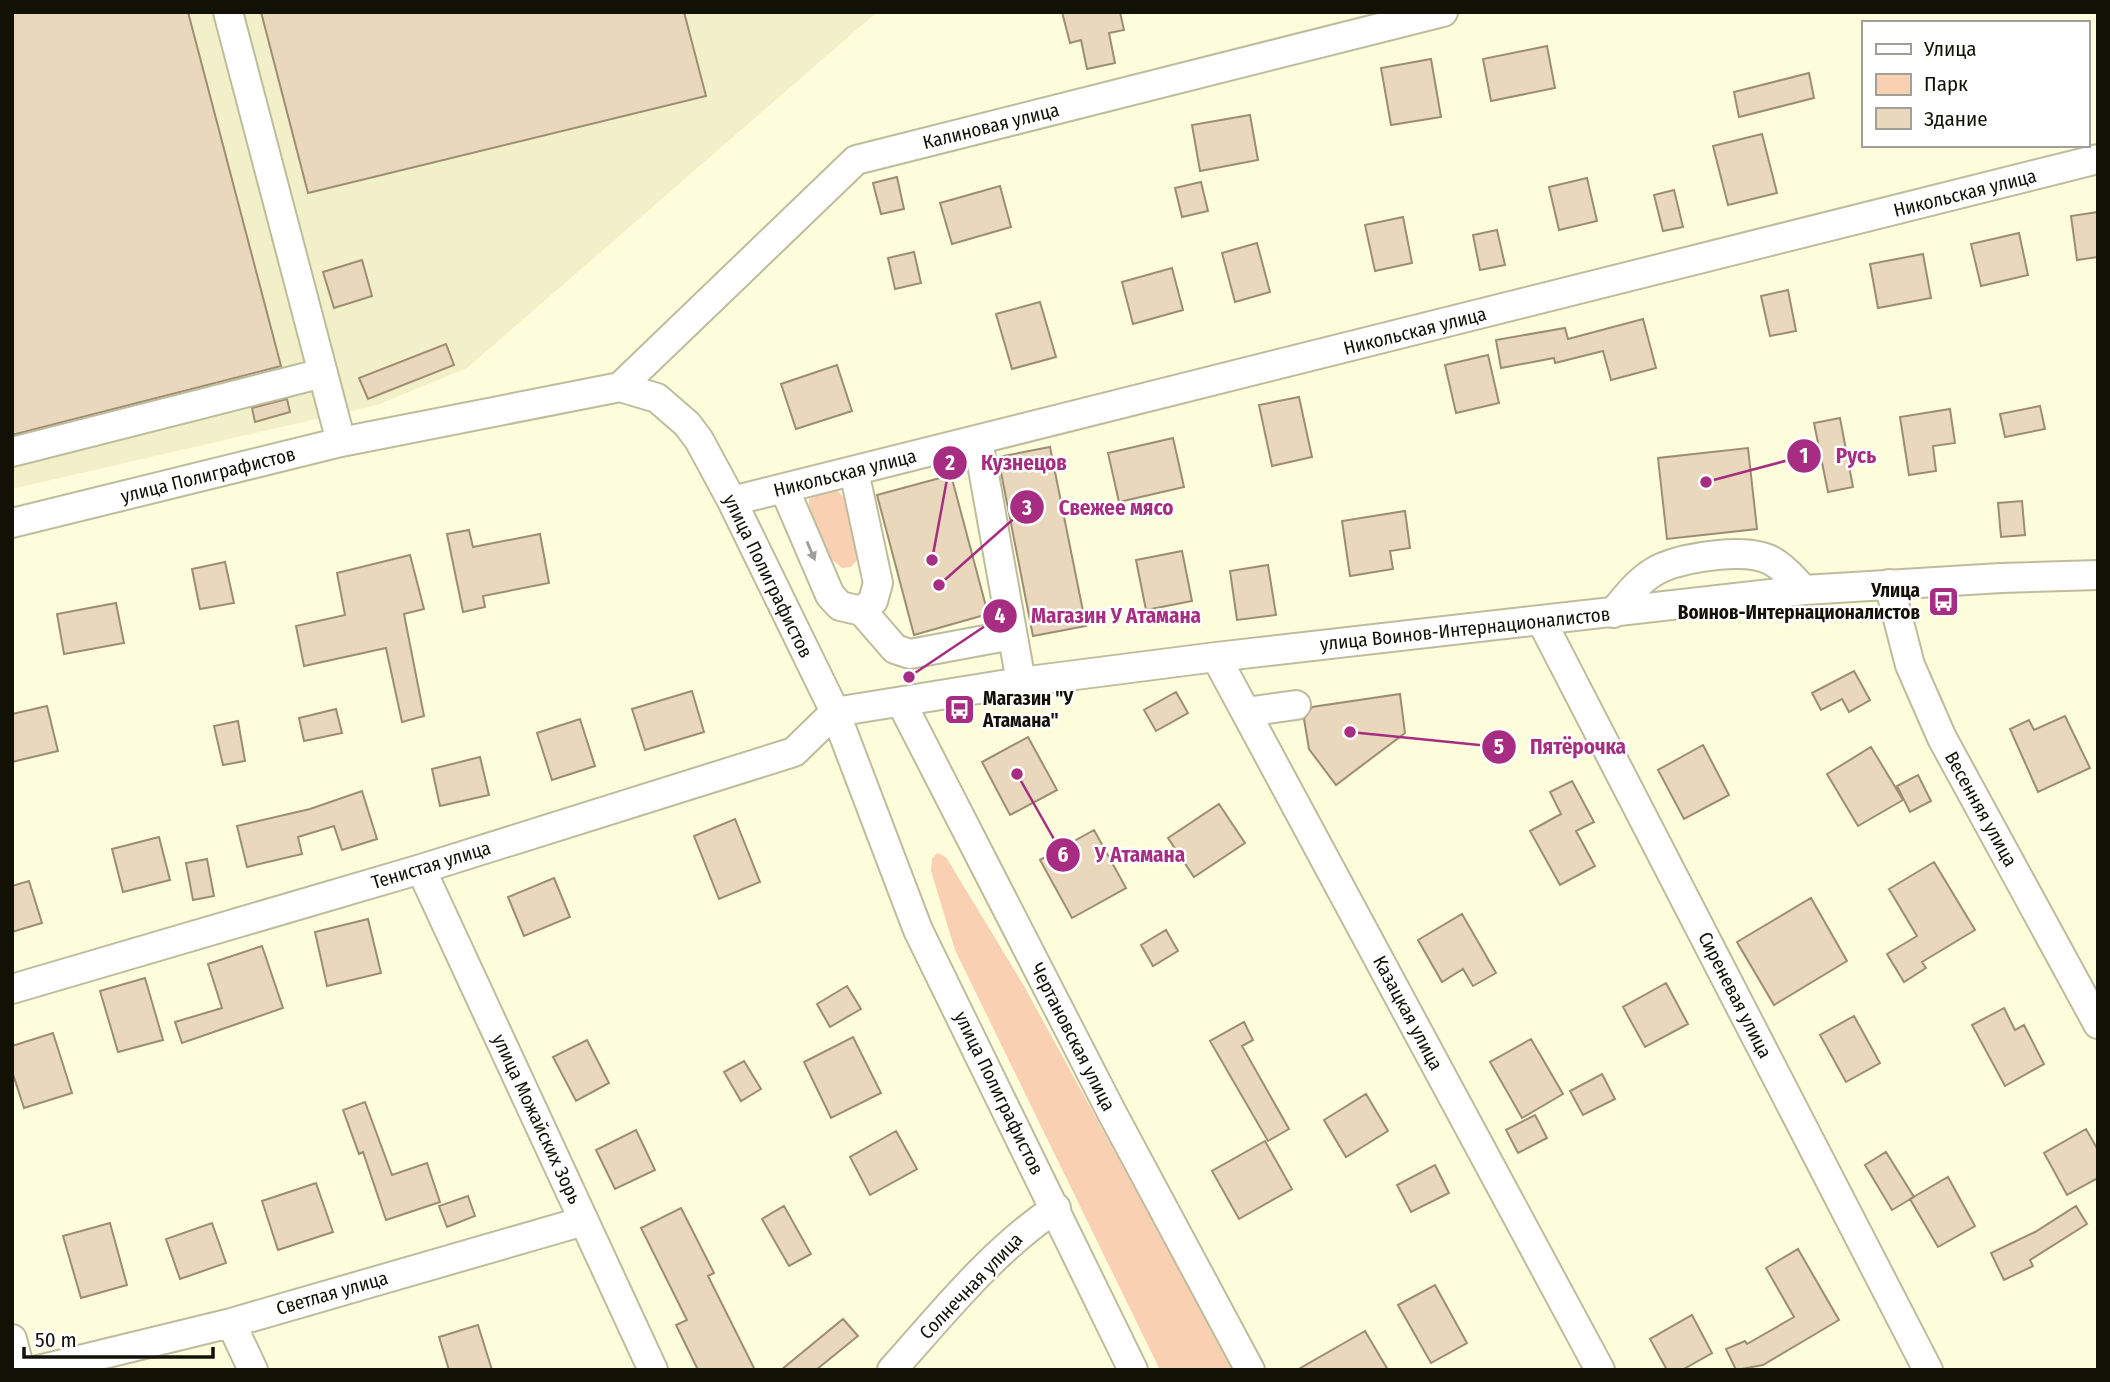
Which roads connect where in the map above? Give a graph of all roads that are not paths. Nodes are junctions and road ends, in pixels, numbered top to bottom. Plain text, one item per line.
1 (228, 12) edge
2 (1443, 12) edge
3 (2098, 159) edge
4 (323, 373) junction
5 (620, 387) junction
6 (978, 441) junction
7 (341, 442) junction
8 (12, 452) edge
9 (854, 471) junction
10 (784, 488) junction
11 (732, 500) junction
12 (12, 523) edge
13 (2098, 575) edge
14 (1889, 584) junction
15 (1804, 590) junction
16 (862, 611) junction
17 (1613, 613) junction
18 (1541, 620) junction
19 (1012, 635) junction
20 (1216, 657) junction
21 (1021, 682) junction
22 (901, 702) junction
23 (1296, 705) dead end
24 (835, 712) junction
25 (1246, 712) junction
26 (421, 869) junction
27 (12, 989) edge
28 (2098, 1024) edge
29 (1056, 1208) junction
30 (584, 1221) junction
31 (231, 1323) junction
32 (12, 1339) edge
33 (20, 1370) edge
34 (38, 1370) edge
35 (253, 1370) edge
36 (653, 1370) edge
37 (892, 1370) edge
38 (1133, 1370) edge
39 (1250, 1370) edge
40 (1600, 1370) edge
41 (1928, 1370) edge

1 - 4 street
2 - 5 street, Калиновая улица
3 - 6 street, Никольская улица
4 - 7 street
4 - 8 street
5 - 7 street, улица Полиграфистов
5 - 11 street, улица Полиграфистов
6 - 9 street, Никольская улица
6 - 19 street
7 - 12 street, улица Полиграфистов
9 - 10 street, Никольская улица
9 - 16 street
10 - 11 street, Никольская улица
10 -> 16 street
11 - 24 street, улица Полиграфистов
13 - 14 street, улица Воинов-Интернационалистов
14 - 15 street, улица Воинов-Интернационалистов
14 - 28 street, Весенняя улица
15 - 17 street, улица Воинов-Интернационалистов
15 - 17 street
16 - 19 street
17 - 18 street, улица Воинов-Интернационалистов
18 - 20 street, улица Воинов-Интернационалистов
18 - 41 street, Сиреневая улица
19 - 21 street
20 - 21 street, улица Воинов-Интернационалистов
20 - 25 street, Казацкая улица
21 - 22 street, улица Воинов-Интернационалистов
22 - 24 street, улица Воинов-Интернационалистов
22 - 39 street, Чертановская улица
23 - 25 street
24 - 26 street, Тенистая улица
24 - 29 street, улица Полиграфистов
25 - 40 street, Казацкая улица
26 - 27 street, Тенистая улица
26 - 30 street, улица Можайских Зорь
29 - 37 street, Солнечная улица
29 - 38 street, улица Полиграфистов
30 - 31 street, Светлая улица
30 - 36 street, улица Можайских Зорь
31 - 34 street, Светлая улица
31 - 35 street
32 - 33 street

